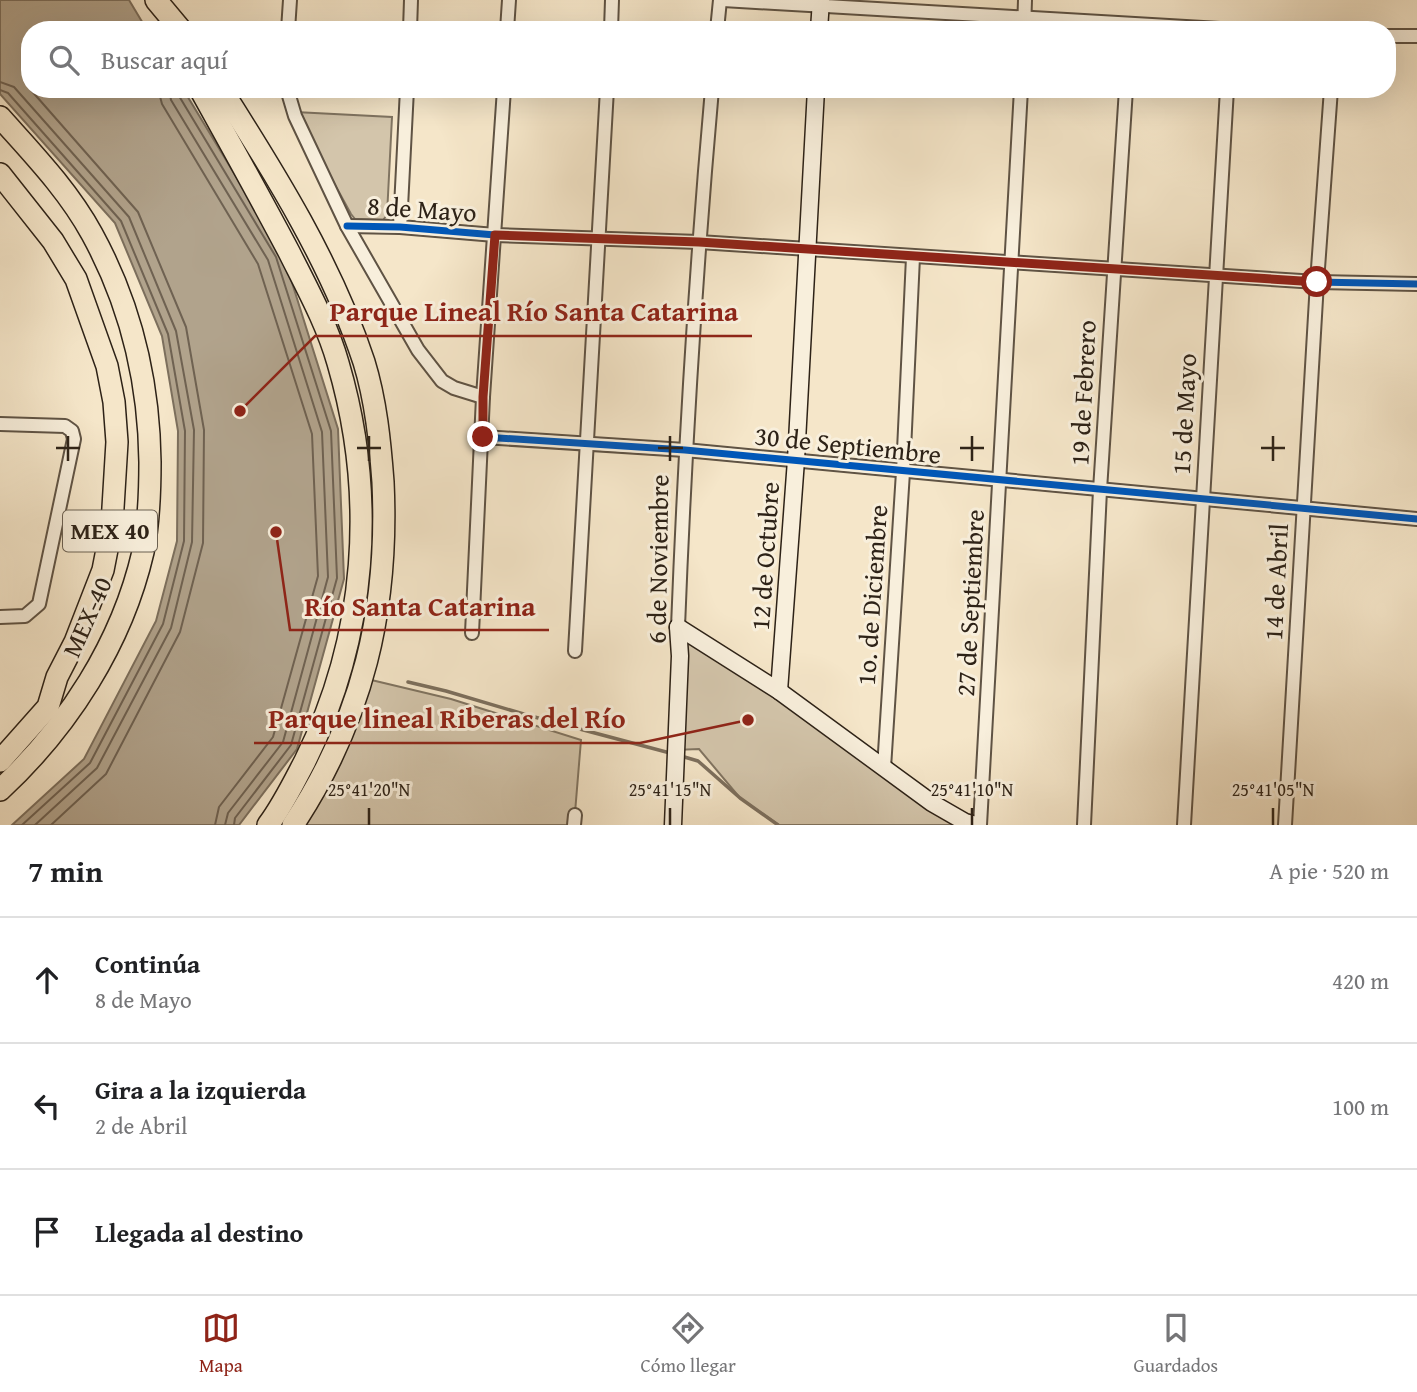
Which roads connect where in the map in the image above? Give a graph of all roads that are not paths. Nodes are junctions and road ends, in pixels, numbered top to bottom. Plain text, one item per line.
1 (149, 0) edge
2 (156, 0) edge
3 (290, 0) edge
4 (411, 0) edge
5 (509, 0) edge
6 (612, 0) edge
7 (721, 0) edge
8 (1025, 0) edge
9 (821, 3) edge
10 (923, 6) edge
11 (161, 21) edge
12 (174, 21) edge
13 (289, 21) edge
14 (410, 21) edge
15 (508, 21) edge
16 (611, 21) edge
17 (718, 21) edge
18 (820, 21) edge
19 (1007, 21) edge
20 (1024, 21) edge
21 (1396, 36) edge
22 (1417, 36) edge
23 (205, 98) edge
24 (227, 98) edge
25 (290, 98) edge
26 (407, 98) edge
27 (503, 98) edge
28 (607, 98) edge
29 (711, 98) edge
30 (815, 98) edge
31 (1021, 98) edge
32 (1125, 98) edge
33 (1226, 98) edge
34 (1330, 98) edge
35 (0, 117) edge
36 (0, 174) edge
37 (347, 226) junction
38 (400, 227) junction
39 (495, 235) junction
40 (599, 239) junction
41 (699, 242) junction
42 (807, 250) junction
43 (913, 257) junction
44 (1012, 263) junction
45 (1113, 268) junction
46 (1214, 274) junction
47 (1317, 282) junction
48 (1417, 284) edge
49 (483, 397) junction
50 (0, 424) edge
51 (483, 437) junction
52 (586, 443) junction
53 (685, 450) junction
54 (796, 460) junction
55 (903, 472) junction
56 (999, 480) junction
57 (1100, 490) junction
58 (1202, 500) junction
59 (1303, 509) junction
60 (1417, 519) edge
61 (0, 617) edge
62 (678, 627) junction
63 (472, 633) dead end
64 (575, 651) dead end
65 (779, 691) junction
66 (0, 761) edge
67 (884, 768) junction
68 (0, 790) edge
69 (673, 823) edge
70 (268, 825) edge
71 (293, 825) edge
72 (978, 825) edge
73 (1084, 825) edge
74 (1184, 825) edge
75 (1285, 825) edge

1 - 11 highway
2 - 12 highway
3 - 13 street
4 - 14 street
5 - 15 street
6 - 16 street
7 - 9 street
7 - 17 street
8 - 20 street
9 - 10 street
9 - 18 street
10 - 19 street
21 - 22 street
23 - 70 highway
24 - 71 highway
25 - 37 street
26 - 38 street
27 - 39 street
28 - 40 street
29 - 41 street, 6 de Noviembre
30 - 42 street, 12 de Octubre
31 - 44 street, 27 de Septiembre
32 - 45 street, 19 de Febrero
33 - 46 street, 15 de Mayo
34 - 47 street, 14 de Abril
35 - 68 highway, MEX-40 / MEX 40
36 - 66 highway, MEX 40
37 - 38 street, 8 de Mayo
37 - 49 street
38 - 39 street, 8 de Mayo
39 - 40 street, 8 de Mayo
39 - 49 street
40 - 41 street, 8 de Mayo
40 - 52 street
41 - 42 street, 8 de Mayo
41 - 53 street, 6 de Noviembre
42 - 43 street, 8 de Mayo
42 - 54 street, 12 de Octubre
43 - 44 street, 8 de Mayo
43 - 55 street, 1o. de Diciembre
44 - 45 street, 8 de Mayo
44 - 56 street, 27 de Septiembre
45 - 46 street, 8 de Mayo
45 - 57 street, 19 de Febrero
46 - 47 street, 8 de Mayo
46 - 58 street, 15 de Mayo
47 - 48 street, 8 de Mayo
47 - 59 street, 14 de Abril
49 - 51 street
50 - 61 street
51 - 52 street, 30 de Septiembre
51 - 63 street
52 - 53 street, 30 de Septiembre
52 - 64 street
53 - 54 street, 30 de Septiembre
53 - 62 street, 6 de Noviembre
54 - 55 street, 30 de Septiembre
54 - 65 street, 12 de Octubre
55 - 56 street, 30 de Septiembre
55 - 67 street, 1o. de Diciembre
56 - 57 street, 30 de Septiembre
56 - 72 street, 27 de Septiembre
57 - 58 street, 30 de Septiembre
57 - 73 street, 19 de Febrero
58 - 59 street, 30 de Septiembre
58 - 74 street, 15 de Mayo
59 - 60 street, 30 de Septiembre
59 - 75 street, 14 de Abril
62 - 65 street
62 - 69 street, 6 de Noviembre
65 - 67 street
67 - 72 street

